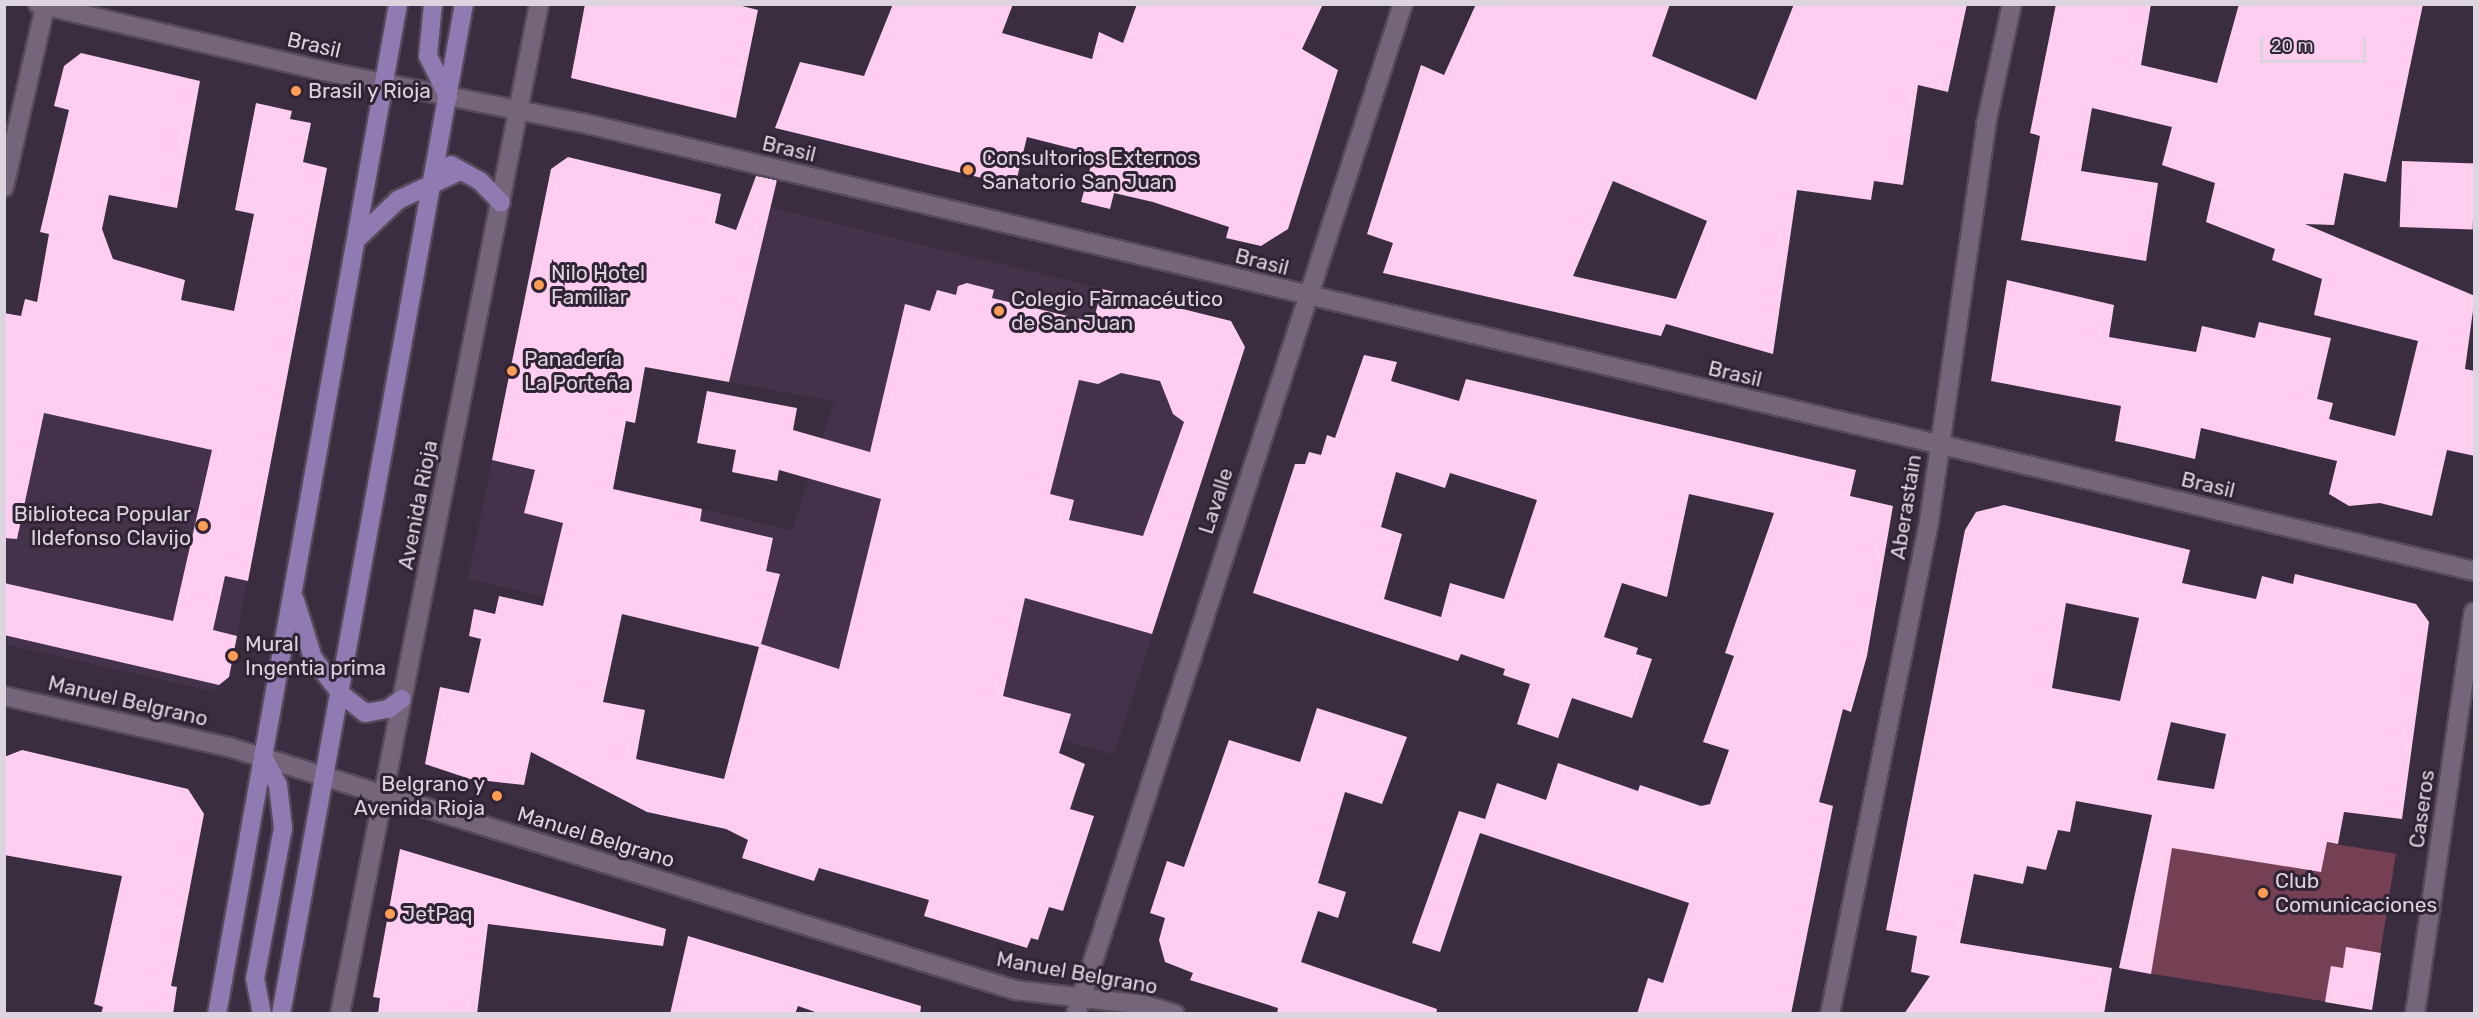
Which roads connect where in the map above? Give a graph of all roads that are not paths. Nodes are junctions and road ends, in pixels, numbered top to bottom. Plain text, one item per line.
1 (398, 4) edge
2 (433, 4) edge
3 (464, 4) edge
4 (539, 4) edge
5 (1403, 4) edge
6 (2012, 4) edge
7 (41, 5) edge
8 (384, 83) junction
9 (448, 96) junction
10 (520, 110) junction
11 (439, 147) junction
12 (458, 171) junction
13 (432, 180) junction
14 (4, 187) edge
15 (501, 203) junction
16 (356, 241) junction
17 (1306, 296) junction
18 (1939, 446) junction
19 (2475, 571) edge
20 (294, 581) junction
21 (2475, 612) edge
22 (340, 692) junction
23 (4, 696) edge
24 (402, 699) junction
25 (365, 713) junction
26 (331, 739) junction
27 (263, 757) junction
28 (324, 777) junction
29 (382, 794) junction
30 (1078, 1006) edge
31 (217, 1014) edge
32 (262, 1014) edge
33 (281, 1014) edge
34 (340, 1014) edge
35 (1175, 1014) edge
36 (1830, 1014) edge
37 (2415, 1014) edge

1 - 8 main road
2 - 9 main road
3 - 9 main road, Avenida Rioja
4 - 10 street, Avenida Rioja
5 - 17 street, Lavalle
6 - 18 street, Aberastain
7 - 8 street, Brasil
7 - 14 street
8 - 9 street, Brasil
8 - 16 main road
9 - 10 street, Brasil
9 - 11 main road, Avenida Rioja
10 - 15 street, Avenida Rioja
10 - 17 street, Brasil
11 - 12 main road
11 - 13 main road, Avenida Rioja
12 - 13 main road
12 - 15 main road
13 - 16 main road
13 - 22 main road, Avenida Rioja
15 - 24 street, Avenida Rioja
16 - 20 main road
17 - 18 street, Brasil
17 - 30 street, Lavalle
18 - 19 street, Brasil
18 - 36 street, Aberastain
20 - 22 main road
20 - 27 main road
21 - 37 street, Caseros
22 - 25 main road
22 - 26 main road, Avenida Rioja
23 - 27 street, Manuel Belgrano
24 - 25 main road
24 - 29 street, Avenida Rioja
25 - 26 main road
26 - 28 main road, Avenida Rioja
27 - 28 street, Manuel Belgrano
27 - 31 main road
27 - 32 main road
28 - 29 street, Manuel Belgrano
28 - 33 main road, Avenida Rioja
29 - 30 street, Manuel Belgrano
29 - 34 street, Avenida Rioja
30 - 35 street, Manuel Belgrano

